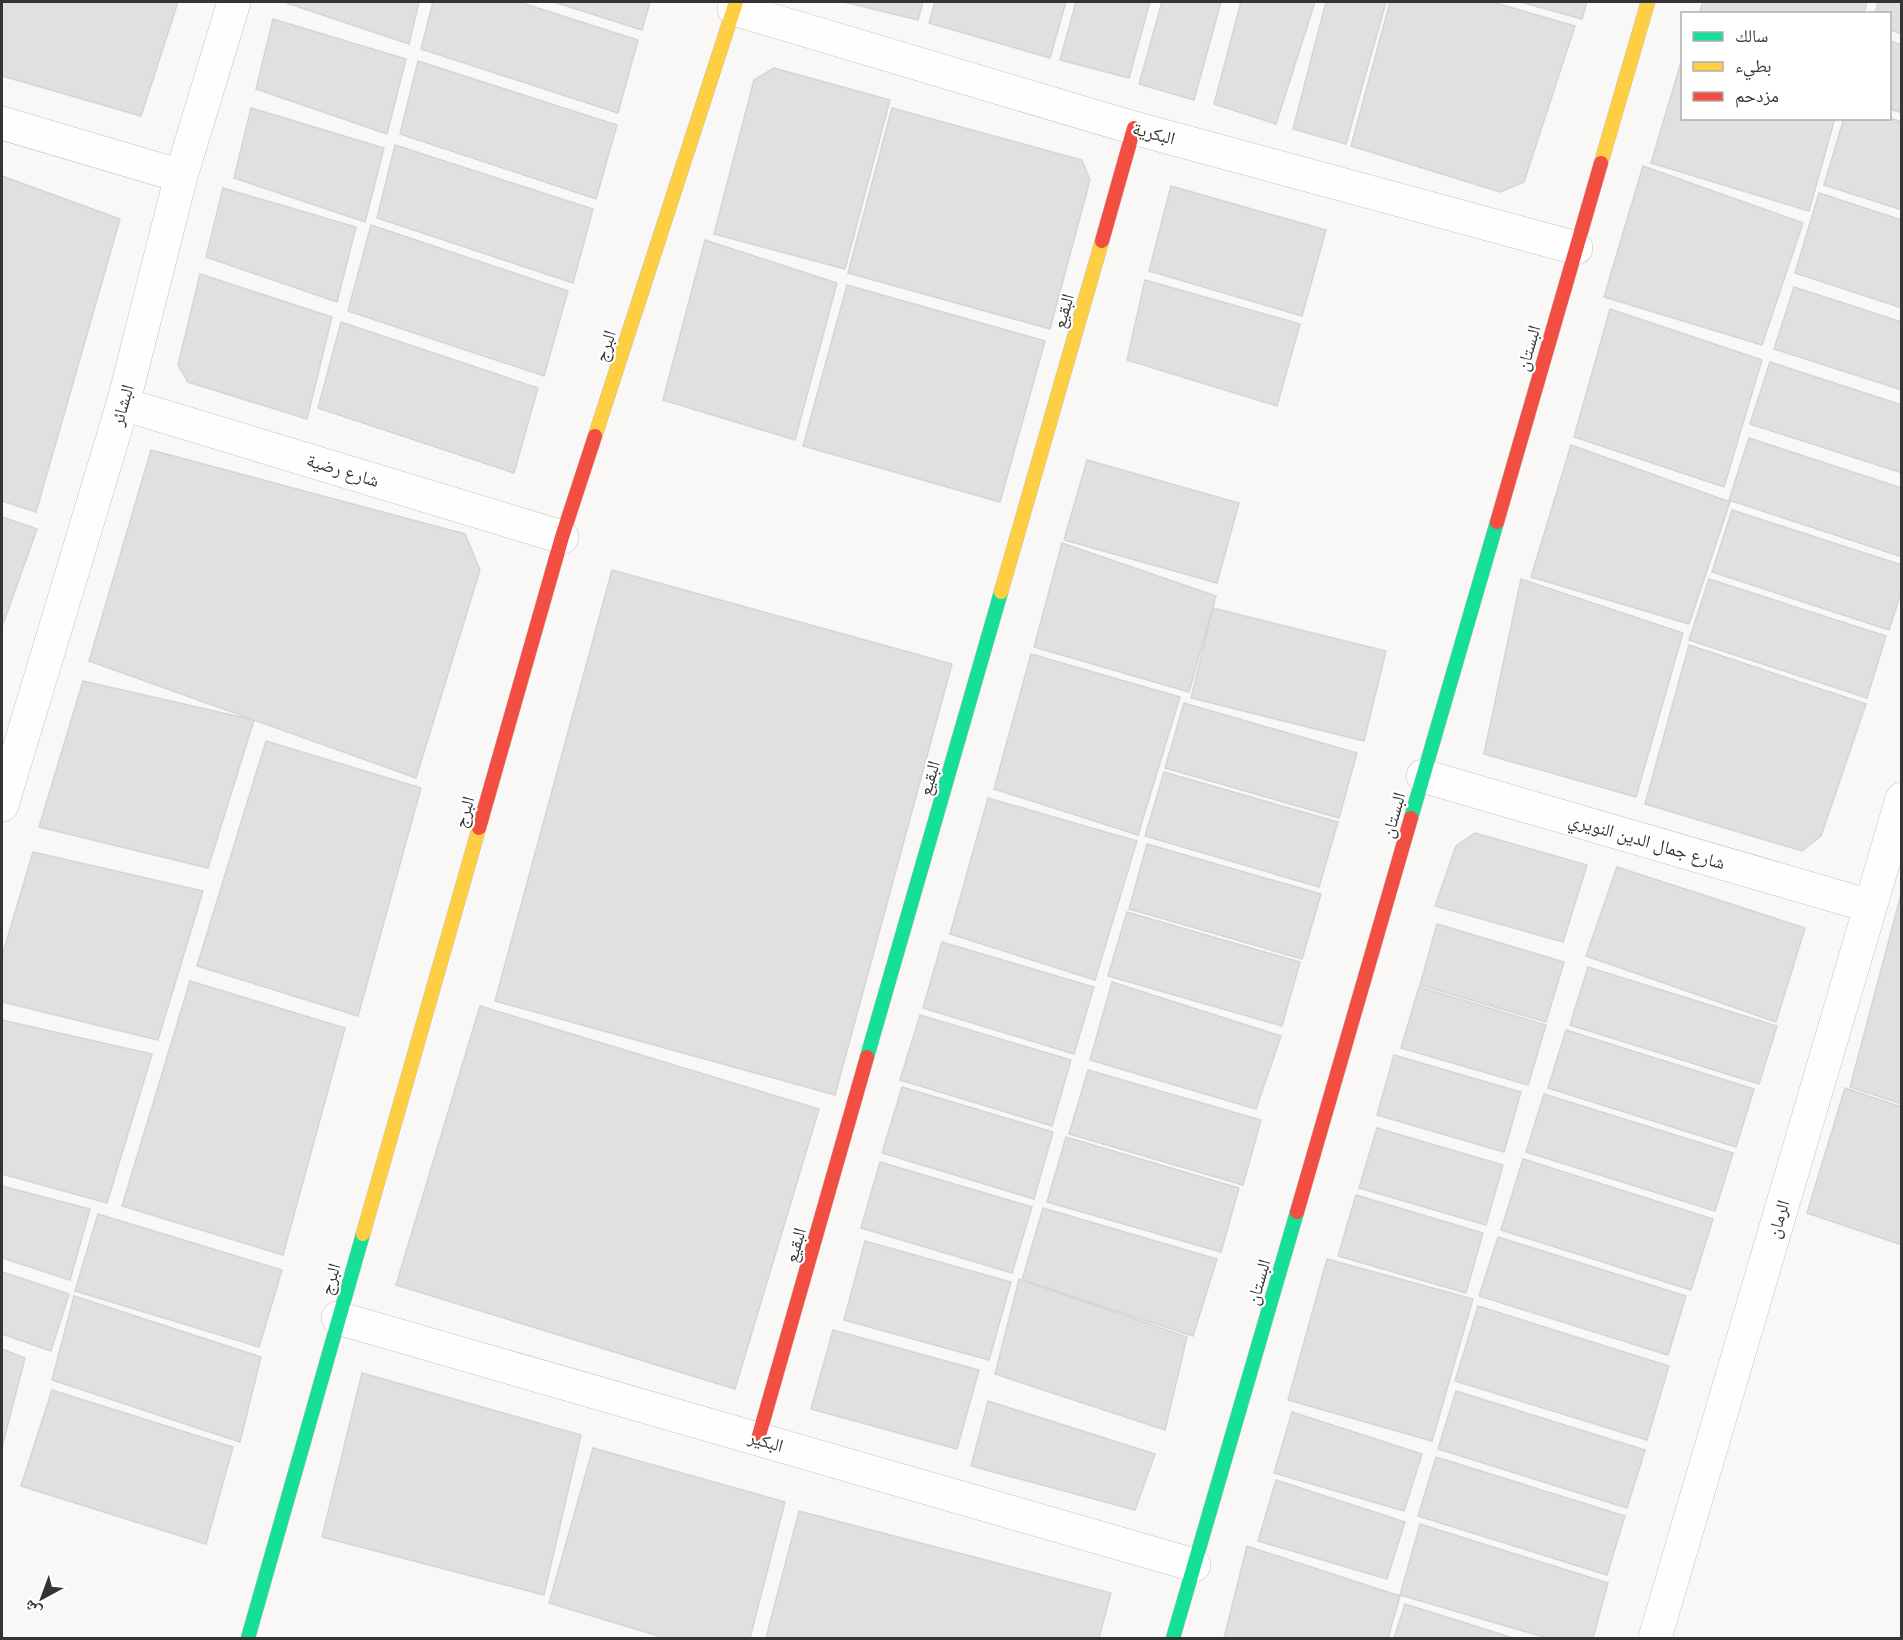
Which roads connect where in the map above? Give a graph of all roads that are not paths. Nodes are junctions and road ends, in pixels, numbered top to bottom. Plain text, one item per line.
1 (234, 2) edge
2 (1648, 2) edge
3 (735, 5) edge
4 (2, 123) edge
5 (1134, 128) junction
6 (181, 176) junction
7 (1576, 248) junction
8 (123, 404) junction
9 (562, 537) junction
10 (1423, 776) junction
11 (1902, 798) edge
12 (2, 805) edge
13 (1870, 906) junction
14 (338, 1318) junction
15 (758, 1439) junction
16 (1194, 1565) junction
17 (248, 1638) edge
18 (1173, 1638) edge
19 (1655, 1638) edge

1 - 6 street, البشائر
2 - 7 street, البستان
3 - 5 street, البكرية
3 - 9 street, البرج
4 - 6 street
5 - 7 street, البكرية
5 - 15 street, البقيع
6 - 8 street, البشائر
7 - 10 street, البستان
8 - 9 street, شارع رضية
8 - 12 street, البشائر
9 - 14 street, البرج
10 - 13 street, شارع جمال الدين النويري
10 - 16 street, البستان
11 - 13 street, الرمان
13 - 19 street, الرمان
14 - 15 street, البكير
14 - 17 street, البرج
15 - 16 street, البكير
16 - 18 street, البستان

